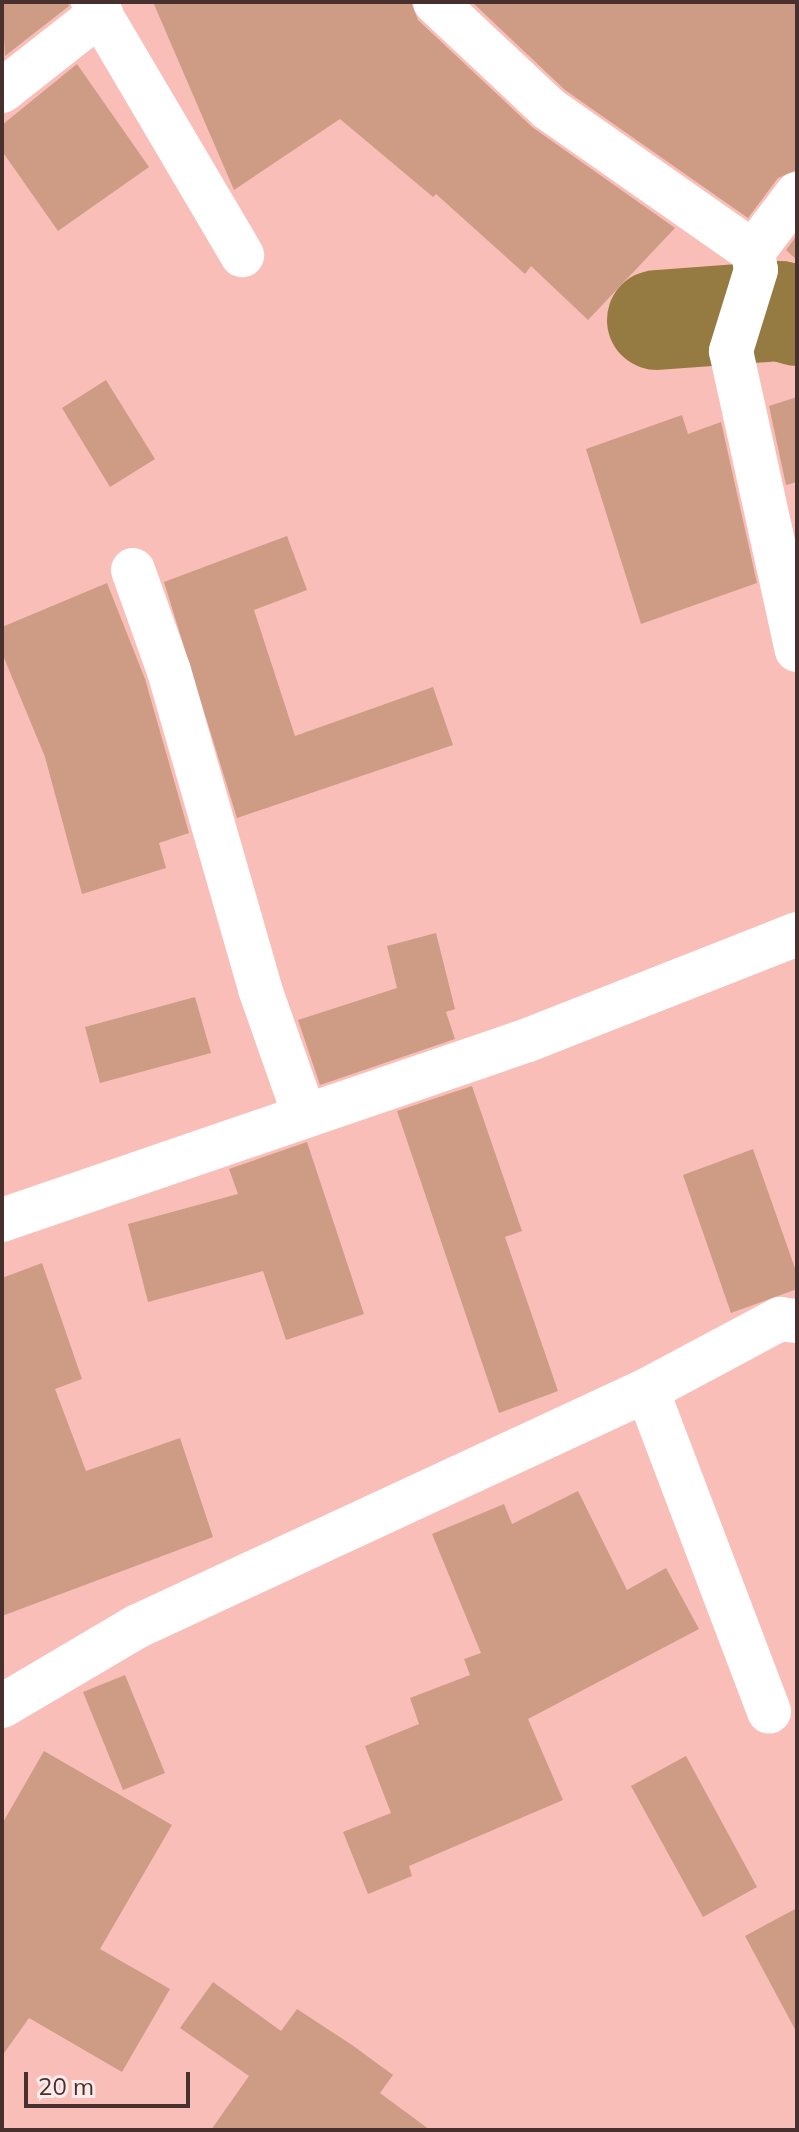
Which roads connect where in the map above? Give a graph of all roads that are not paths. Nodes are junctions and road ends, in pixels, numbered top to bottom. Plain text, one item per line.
1 (435, 2) edge
2 (97, 8) edge
3 (2, 91) edge
4 (797, 194) edge
5 (242, 255) dead end
6 (755, 261) junction
7 (133, 570) dead end
8 (797, 650) edge
9 (797, 934) edge
10 (304, 1114) junction
11 (2, 1220) edge
12 (797, 1321) edge
13 (647, 1390) junction
14 (2, 1706) edge
15 (769, 1712) dead end

1 - 6 street
2 - 3 street
2 - 5 street
4 - 6 street
6 - 8 street
7 - 10 street
9 - 10 street
10 - 11 street
12 - 13 street
13 - 14 street
13 - 15 street

